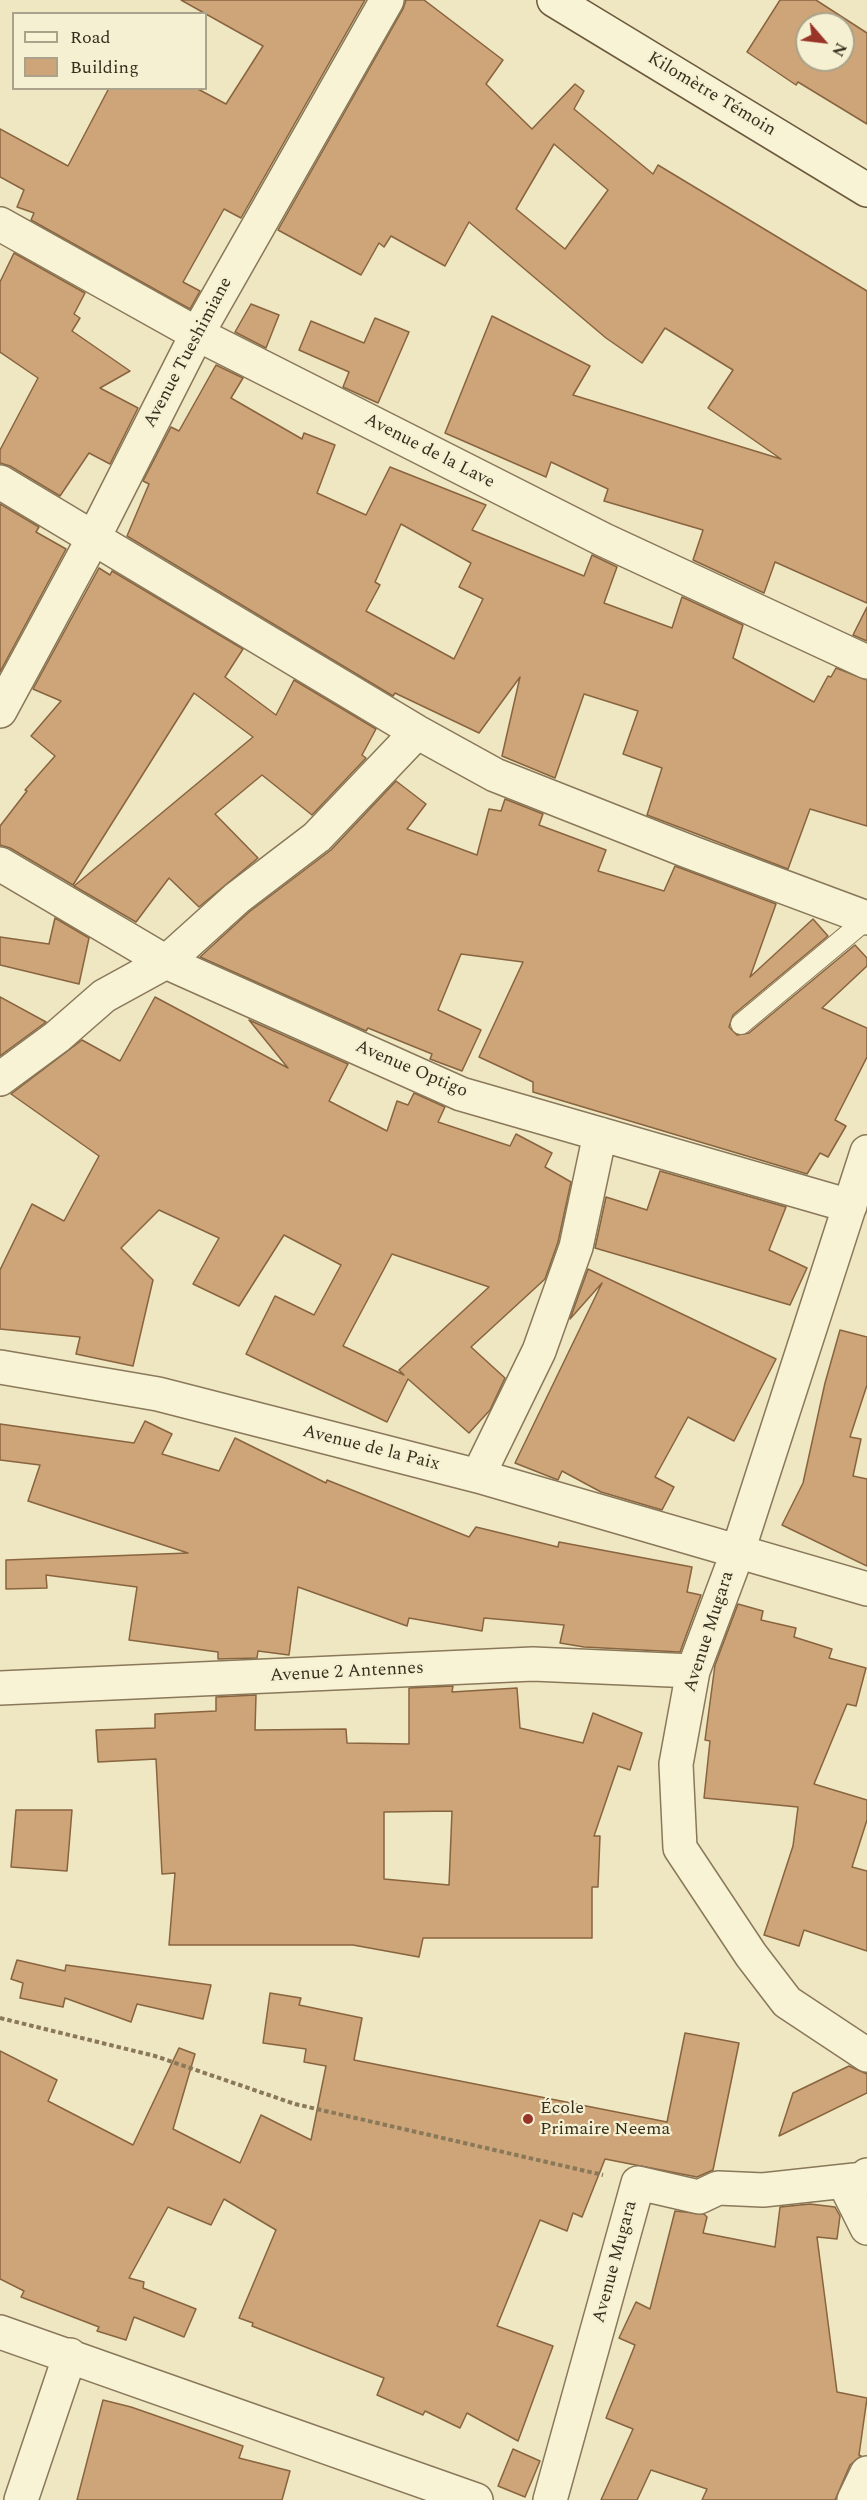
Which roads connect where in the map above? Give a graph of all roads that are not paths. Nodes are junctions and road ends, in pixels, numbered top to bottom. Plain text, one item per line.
1 (387, 0) edge
2 (554, 0) edge
3 (867, 190) edge
4 (0, 224) edge
5 (197, 334) junction
6 (0, 482) edge
7 (94, 537) junction
8 (867, 662) edge
9 (0, 711) edge
10 (417, 732) junction
11 (0, 864) edge
12 (867, 918) edge
13 (166, 962) junction
14 (741, 1024) dead end
15 (0, 1079) edge
16 (600, 1134) junction
17 (867, 1152) edge
18 (850, 1206) junction
19 (0, 1367) edge
20 (477, 1476) junction
21 (738, 1551) junction
22 (867, 1589) edge
23 (693, 1671) junction
24 (0, 1688) edge
25 (867, 2055) edge
26 (855, 2179) edge
27 (867, 2228) edge
28 (0, 2332) edge
29 (70, 2355) junction
30 (867, 2473) edge
31 (21, 2500) edge
32 (476, 2500) edge
33 (550, 2500) edge
34 (854, 2500) edge

1 - 5 street, Avenue Tueshimiane
2 - 3 street, Kilomètre Témoin
4 - 5 street, Avenue de la Lave
5 - 7 street, Avenue Tueshimiane
5 - 8 street, Avenue de la Lave
6 - 7 street
7 - 9 street, Avenue Tueshimiane
7 - 10 street
10 - 12 street
10 - 13 street
11 - 13 street, Avenue Optigo
12 - 14 lane
13 - 15 street
13 - 16 street, Avenue Optigo
16 - 18 street, Avenue Optigo
16 - 20 street
17 - 18 street, Avenue Mugara
18 - 21 street, Avenue Mugara
19 - 20 street, Avenue de la Paix
20 - 21 street, Avenue de la Paix
21 - 22 street, Avenue de la Paix
21 - 23 street, Avenue Mugara
23 - 24 street, Avenue 2 Antennes
23 - 25 street, Avenue Mugara
26 - 27 street
26 - 33 street, Avenue Mugara
28 - 29 street
29 - 31 street
29 - 32 street
30 - 34 street

